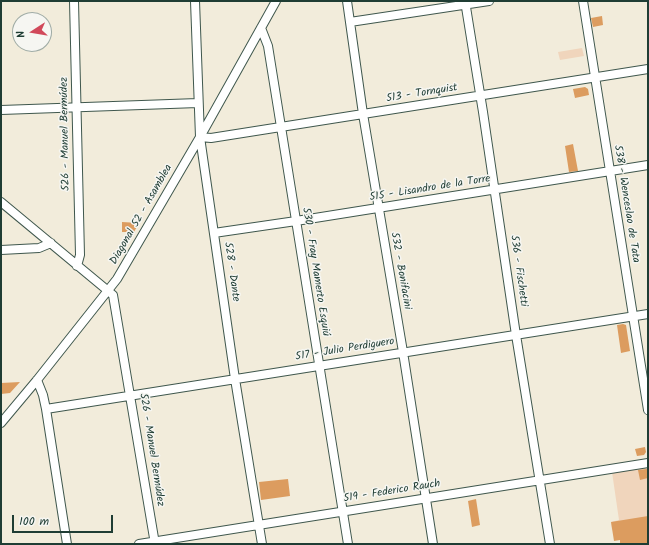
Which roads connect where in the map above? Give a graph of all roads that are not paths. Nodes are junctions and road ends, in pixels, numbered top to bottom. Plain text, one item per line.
1 (74, 1) edge
2 (195, 1) edge
3 (276, 1) edge
4 (347, 1) edge
5 (489, 1) edge
6 (583, 1) edge
7 (465, 3) edge
8 (350, 22) junction
9 (261, 28) junction
10 (648, 69) edge
11 (595, 77) junction
12 (480, 96) junction
13 (198, 103) junction
14 (76, 108) junction
15 (1, 110) edge
16 (363, 114) junction
17 (280, 128) junction
18 (200, 137) junction
19 (648, 165) edge
20 (610, 171) junction
21 (496, 190) junction
22 (1, 202) edge
23 (378, 208) junction
24 (296, 221) junction
25 (214, 232) junction
26 (51, 244) junction
27 (1, 250) edge
28 (77, 266) junction
29 (109, 290) junction
30 (648, 314) edge
31 (633, 317) junction
32 (516, 335) junction
33 (403, 352) junction
34 (318, 365) junction
35 (235, 379) junction
36 (38, 380) junction
37 (131, 396) junction
38 (46, 409) junction
39 (648, 410) edge
40 (1, 423) edge
41 (648, 463) edge
42 (540, 480) junction
43 (425, 498) junction
44 (342, 512) junction
45 (259, 525) junction
46 (155, 543) edge
47 (67, 544) edge
48 (139, 544) edge
49 (262, 544) edge
50 (348, 544) edge
51 (433, 544) edge
52 (550, 544) edge

1 - 14 street, 526 - Manuel Bermúdez
2 - 13 street, 528 - Dante
3 - 9 street, Diagonal 52 - Asamblea
4 - 8 street, 532 - Bonifacini
5 - 7 street
6 - 11 street, 538 - Wenceslao de Tata
7 - 8 street
7 - 12 street, 536 - Fischetti
8 - 16 street, 532 - Bonifacini
9 - 17 street, 530 - Fray Mamerto Esquiú
9 - 18 street, Diagonal 52 - Asamblea
10 - 11 street, 513 - Tornquist
11 - 12 street, 513 - Tornquist
11 - 20 street, 538 - Wenceslao de Tata
12 - 16 street, 513 - Tornquist
12 - 21 street, 536 - Fischetti
13 - 14 street
13 - 18 street, 528 - Dante
14 - 15 street
14 - 28 street, 526 - Manuel Bermúdez
16 - 17 street, 513 - Tornquist
16 - 23 street, 532 - Bonifacini
17 - 18 street, 513 - Tornquist
17 - 24 street, 530 - Fray Mamerto Esquiú
18 - 25 street, 528 - Dante
18 - 29 street, Diagonal 52 - Asamblea
19 - 20 street, 515 - Lisandro de la Torre
20 - 21 street, 515 - Lisandro de la Torre
20 - 31 street, 538 - Wenceslao de Tata
21 - 23 street, 515 - Lisandro de la Torre
21 - 32 street, 536 - Fischetti
22 - 26 street
23 - 24 street, 515 - Lisandro de la Torre
23 - 33 street, 532 - Bonifacini
24 - 25 street, 515 - Lisandro de la Torre
24 - 34 street, 530 - Fray Mamerto Esquiú
25 - 35 street, 528 - Dante
26 - 27 street
26 - 28 street
28 - 29 street
29 - 36 street, Diagonal 52 - Asamblea
29 - 37 street, 526 - Manuel Bermúdez
30 - 31 street, 517 - Julio Perdiguero
31 - 32 street, 517 - Julio Perdiguero
31 - 39 street, 538 - Wenceslao de Tata
32 - 33 street, 517 - Julio Perdiguero
32 - 42 street, 536 - Fischetti
33 - 34 street, 517 - Julio Perdiguero
33 - 43 street, 532 - Bonifacini
34 - 35 street, 517 - Julio Perdiguero
34 - 44 street, 530 - Fray Mamerto Esquiú
35 - 37 street, 517 - Julio Perdiguero
35 - 45 street, 528 - Dante
36 - 38 street
36 - 40 street, Diagonal 52 - Asamblea
37 - 38 street, 517 - Julio Perdiguero
37 - 46 street, 526 - Manuel Bermúdez
38 - 47 street
41 - 42 street, 519 - Federico Rauch
42 - 43 street, 519 - Federico Rauch
42 - 52 street, 536 - Fischetti
43 - 44 street, 519 - Federico Rauch
43 - 51 street, 532 - Bonifacini
44 - 45 street, 519 - Federico Rauch
44 - 50 street, 530 - Fray Mamerto Esquiú
45 - 46 street, 519 - Federico Rauch
45 - 49 street, 528 - Dante
46 - 48 street, 519 - Federico Rauch

